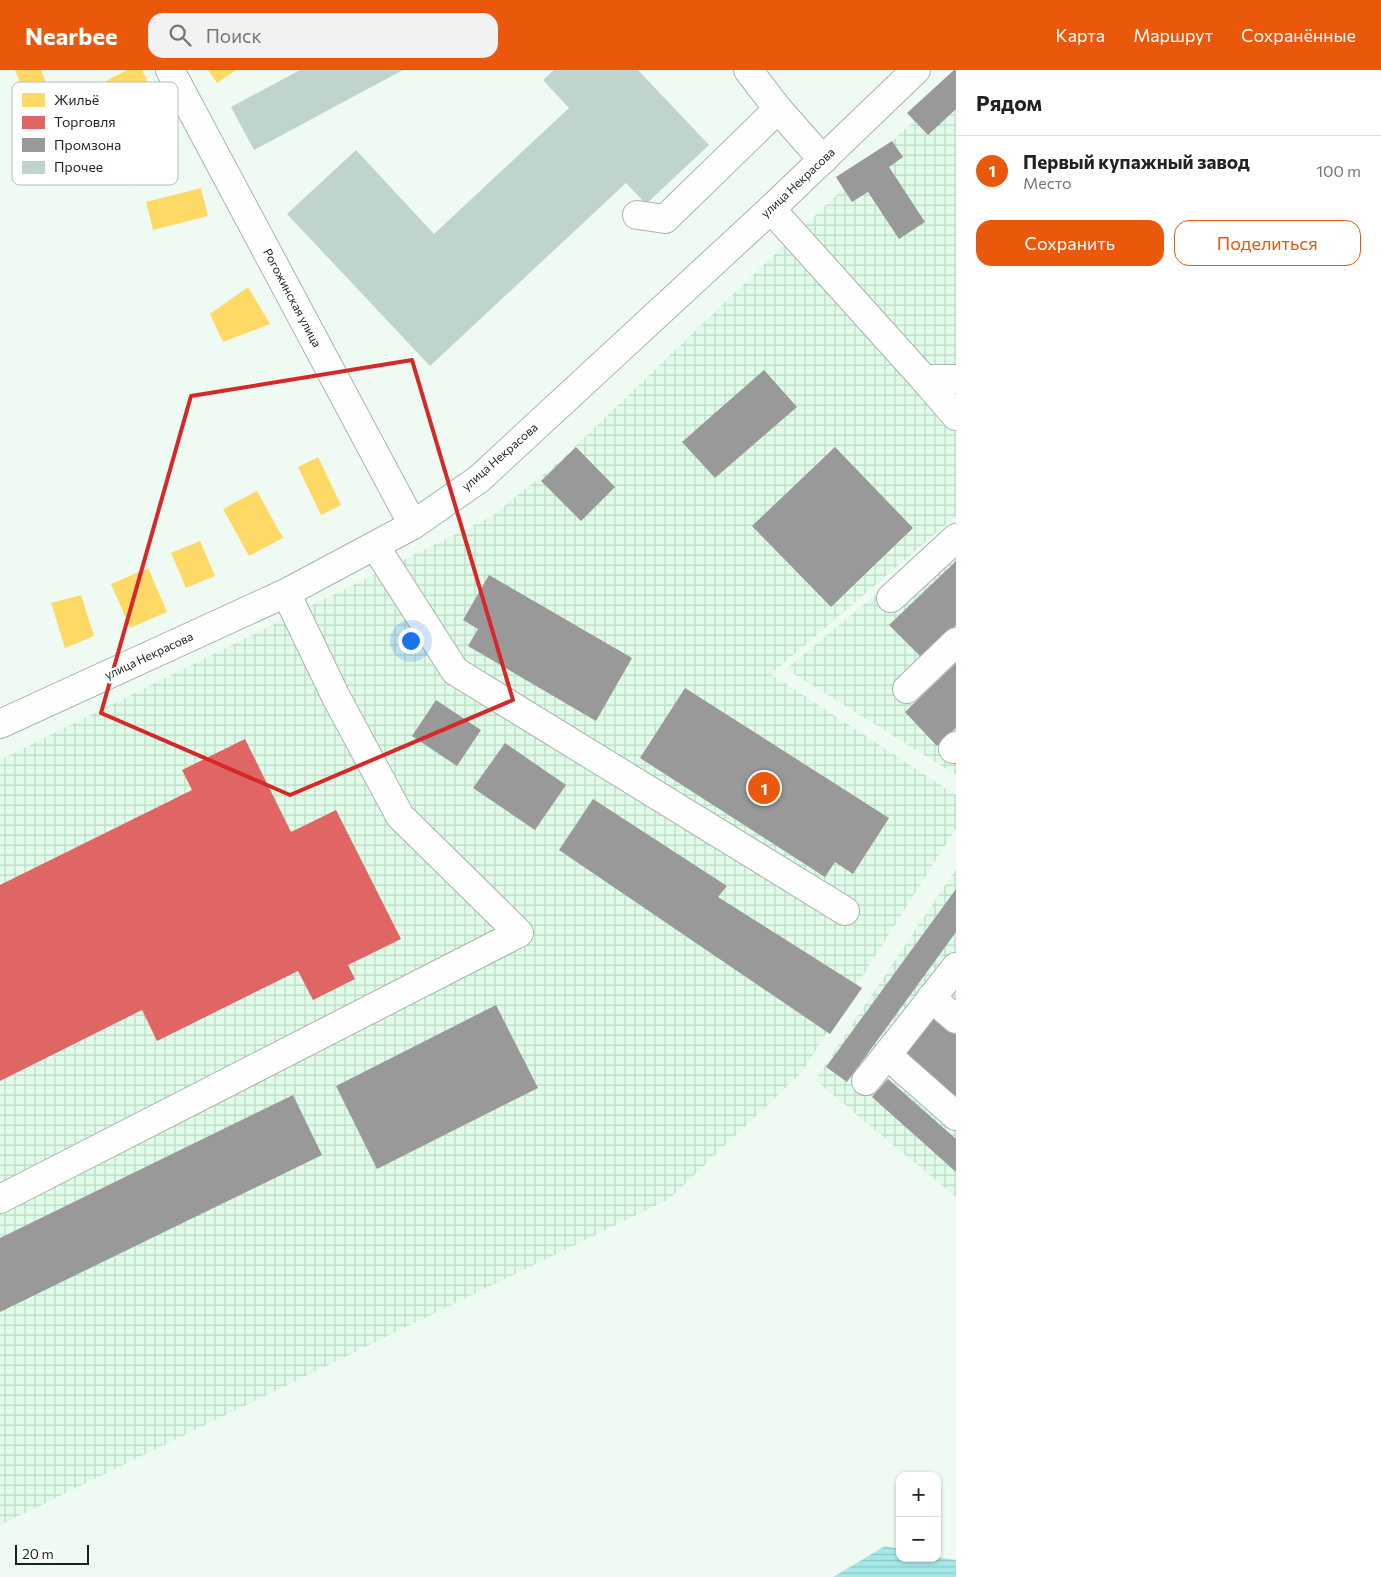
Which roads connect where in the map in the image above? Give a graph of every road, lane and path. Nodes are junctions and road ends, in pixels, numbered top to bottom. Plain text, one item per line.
1 (170, 70) edge
2 (748, 70) edge
3 (916, 70) edge
4 (176, 82) edge
5 (178, 85) edge
6 (778, 110) junction
7 (822, 160) junction
8 (771, 209) junction
9 (636, 215) dead end
10 (924, 379) junction
11 (956, 379) edge
12 (956, 416) edge
13 (414, 525) junction
14 (956, 538) edge
15 (375, 546) junction
16 (286, 593) junction
17 (891, 598) dead end
18 (956, 642) edge
19 (907, 689) dead end
20 (0, 724) edge
21 (845, 911) dead end
22 (956, 967) edge
23 (931, 998) junction
24 (956, 1019) edge
25 (886, 1055) junction
26 (866, 1081) dead end
27 (956, 1116) edge
28 (0, 1199) edge

1 - 4 street, Рогожинская улица
2 - 6 street
3 - 7 street, улица Некрасова
5 - 13 street, Рогожинская улица
6 - 7 street
6 - 9 street
7 - 8 street, улица Некрасова
8 - 10 street
8 - 13 street, улица Некрасова
10 - 11 street
10 - 12 street
13 - 15 street, улица Некрасова
14 - 17 street
15 - 16 street, улица Некрасова
15 - 21 street
16 - 20 street, улица Некрасова
16 - 28 street
18 - 19 street
22 - 23 street
23 - 24 street
23 - 25 street
25 - 26 street
25 - 27 street

